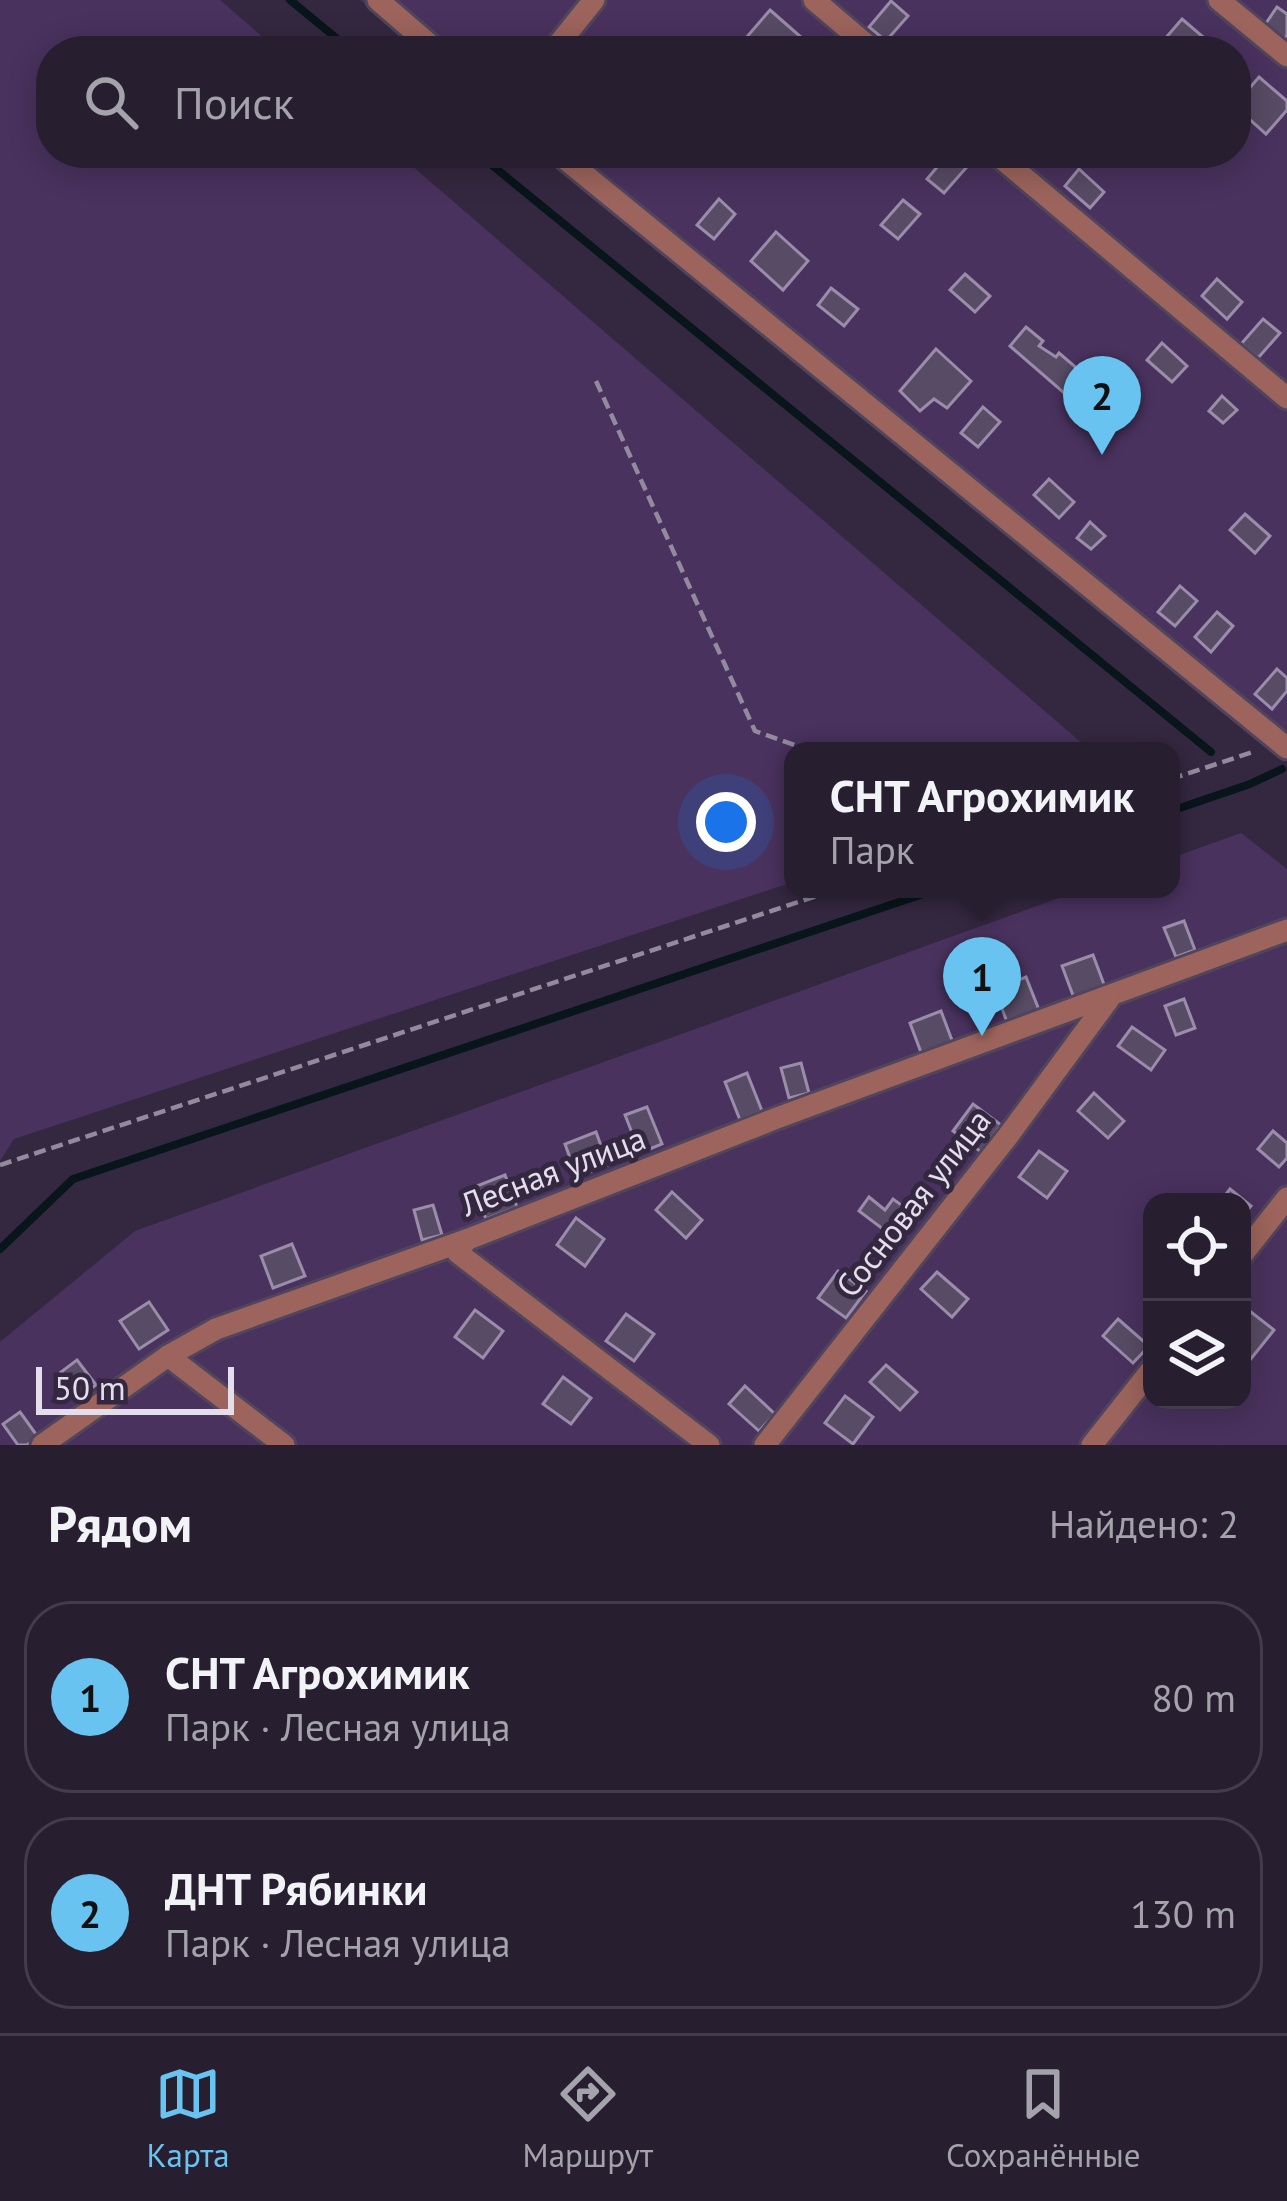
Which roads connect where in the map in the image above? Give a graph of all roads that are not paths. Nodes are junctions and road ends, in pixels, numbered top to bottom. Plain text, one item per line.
1 (378, 0) edge
2 (594, 0) edge
3 (814, 0) edge
4 (1219, 0) edge
5 (420, 36) edge
6 (565, 36) edge
7 (856, 36) edge
8 (1287, 56) edge
9 (576, 168) edge
10 (1013, 168) edge
11 (1287, 398) edge
12 (1285, 744) edge
13 (1287, 931) edge
14 (1109, 998) junction
15 (1287, 1198) edge
16 (466, 1240) junction
17 (1251, 1244) edge
18 (168, 1356) junction
19 (1143, 1380) edge
20 (42, 1445) edge
21 (284, 1445) edge
22 (709, 1445) edge
23 (765, 1445) edge
24 (1092, 1445) edge

1 - 5 street
2 - 6 street
3 - 7 street
4 - 8 street
9 - 12 street
10 - 11 street
13 - 14 street, Лесная улица
14 - 16 street, Лесная улица
14 - 23 street, Сосновая улица
15 - 17 street
16 - 18 street, Лесная улица
16 - 22 street
18 - 20 street, Лесная улица
18 - 21 street
19 - 24 street

